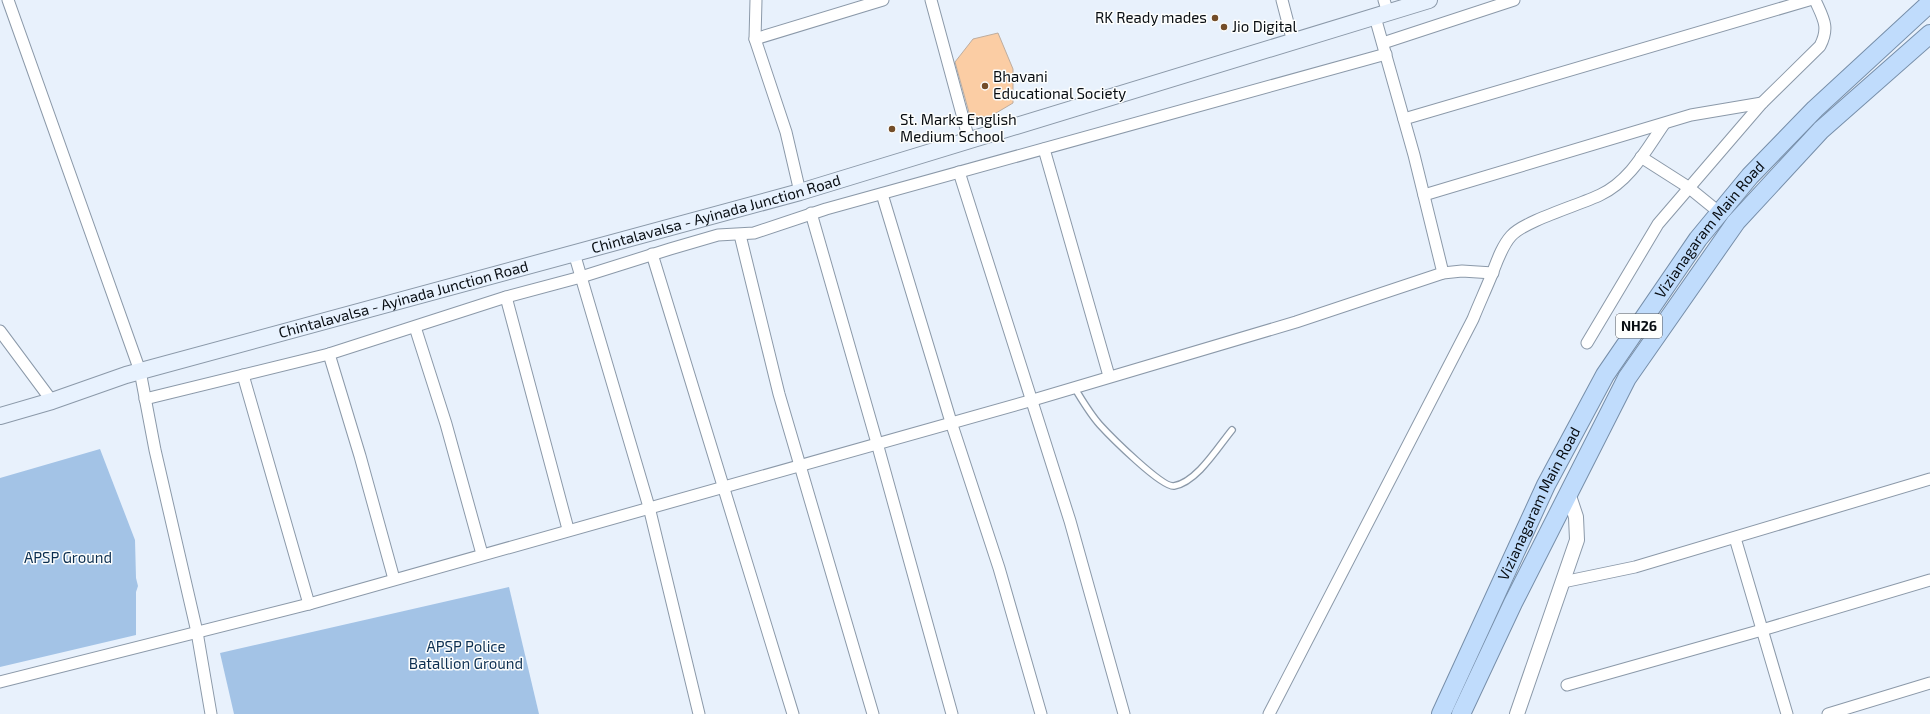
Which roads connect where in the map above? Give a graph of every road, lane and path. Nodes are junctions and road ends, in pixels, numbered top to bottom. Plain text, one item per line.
1 (8, 0) edge
2 (756, 0) edge
3 (883, 0) edge
4 (930, 0) edge
5 (1282, 0) edge
6 (1429, 0) edge
7 (1514, 0) edge
8 (1809, 0) edge
9 (1815, 0) edge
10 (1930, 3) edge
11 (1382, 10) edge
12 (1930, 34) edge
13 (755, 39) junction
14 (1293, 42) junction
15 (1382, 43) junction
16 (1386, 54) junction
17 (1762, 103) junction
18 (1404, 119) junction
19 (1664, 124) junction
20 (969, 140) junction
21 (1044, 149) junction
22 (1641, 157) junction
23 (959, 172) junction
24 (1688, 187) junction
25 (800, 192) junction
26 (882, 194) junction
27 (1424, 195) junction
28 (1720, 213) junction
29 (811, 214) junction
30 (740, 235) junction
31 (574, 253) junction
32 (652, 254) junction
33 (1493, 272) junction
34 (1443, 273) junction
35 (581, 277) junction
36 (506, 297) junction
37 (415, 327) junction
38 (0, 331) edge
39 (1587, 343) dead end
40 (329, 354) junction
41 (140, 371) junction
42 (243, 375) junction
43 (1109, 376) junction
44 (1074, 387) junction
45 (145, 400) junction
46 (1033, 400) junction
47 (52, 401) junction
48 (0, 416) edge
49 (951, 422) junction
50 (1232, 430) dead end
51 (877, 443) junction
52 (801, 464) junction
53 (1930, 479) edge
54 (724, 486) junction
55 (1568, 493) junction
56 (649, 507) junction
57 (568, 529) junction
58 (1735, 538) junction
59 (482, 554) junction
60 (394, 579) junction
61 (1930, 580) edge
62 (1563, 582) junction
63 (309, 604) junction
64 (1762, 630) junction
65 (197, 632) junction
66 (0, 682) edge
67 (1930, 683) edge
68 (1567, 686) dead end
69 (212, 714) edge
70 (699, 714) edge
71 (793, 714) edge
72 (873, 714) edge
73 (952, 714) edge
74 (1041, 714) edge
75 (1124, 714) edge
76 (1269, 714) edge
77 (1440, 714) edge
78 (1461, 714) edge
79 (1517, 714) edge
80 (1787, 714) edge
81 (1828, 714) edge

1 - 41 street
2 - 13 street
3 - 13 street
4 - 20 street
5 - 14 street
6 - 11 main road, Chintalavalsa - Ayinada Junction Road
7 - 15 street
8 - 18 street
9 - 17 street
10 - 28 highway, Vizianagaram Main Road / NH26
11 - 14 main road, Chintalavalsa - Ayinada Junction Road
11 - 15 street
12 - 55 highway, Vizianagaram Main Road / NH26
13 - 25 street
14 - 20 main road, Chintalavalsa - Ayinada Junction Road
15 - 16 street
16 - 18 street
16 - 21 street
17 - 19 street
17 - 24 street
18 - 27 street
19 - 22 street
19 - 27 street
20 - 25 main road, Chintalavalsa - Ayinada Junction Road
21 - 23 street
21 - 43 street
22 - 24 street
22 - 33 street
23 - 26 street
23 - 46 street
24 - 28 street
24 - 39 street
25 - 31 main road, Chintalavalsa - Ayinada Junction Road
26 - 29 street
26 - 49 street
27 - 34 street
28 - 77 highway, Vizianagaram Main Road / NH26
29 - 30 street
29 - 51 street
30 - 32 street
30 - 52 street
31 - 35 street
31 - 41 main road, Chintalavalsa - Ayinada Junction Road
32 - 35 street
32 - 54 street
33 - 34 street
33 - 76 street
34 - 43 street
35 - 36 street
35 - 56 street
36 - 37 street
36 - 57 street
37 - 40 street
37 - 59 street
38 - 47 street
40 - 42 street
40 - 60 street
41 - 45 street
41 - 47 main road, Chintalavalsa - Ayinada Junction Road
42 - 45 street
42 - 63 street
43 - 44 street
44 - 46 street
44 - 50 lane
45 - 65 street
46 - 49 street
46 - 75 street
47 - 48 main road, Chintalavalsa - Ayinada Junction Road
49 - 51 street
49 - 74 street
51 - 52 street
51 - 73 street
52 - 54 street
52 - 72 street
53 - 58 street
54 - 56 street
54 - 71 street
55 - 62 street
55 - 78 highway, Vizianagaram Main Road / NH26
56 - 57 street
56 - 70 street
57 - 59 street
58 - 62 street
58 - 64 street
59 - 60 street
60 - 63 street
61 - 64 street
62 - 79 street
63 - 65 street
64 - 68 street
64 - 80 street
65 - 66 street
65 - 69 street
67 - 81 street

